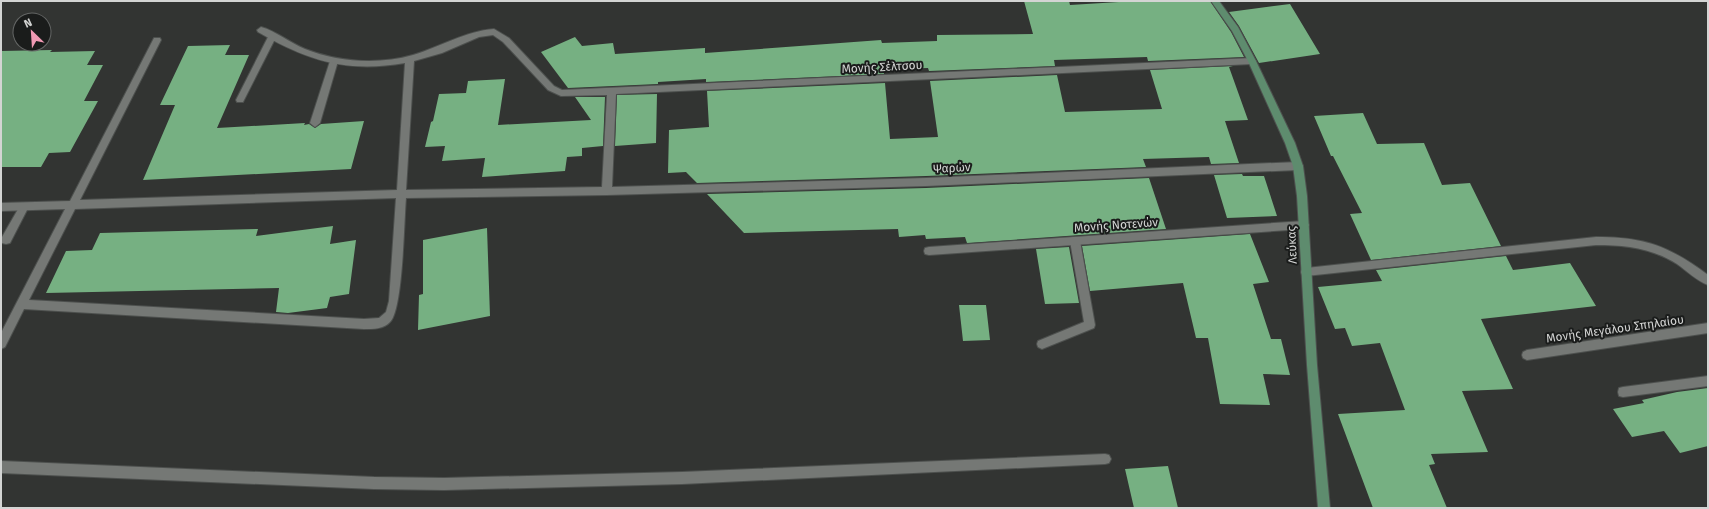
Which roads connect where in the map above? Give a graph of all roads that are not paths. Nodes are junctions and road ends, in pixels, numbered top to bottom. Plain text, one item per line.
1 (1215, 1) edge
2 (261, 30) dead end
3 (272, 37) junction
4 (158, 40) dead end
5 (410, 59) junction
6 (334, 61) junction
7 (1252, 61) junction
8 (612, 91) junction
9 (240, 100) dead end
10 (315, 123) dead end
11 (1298, 166) junction
12 (607, 191) junction
13 (402, 194) junction
14 (72, 205) junction
15 (1, 207) edge
16 (24, 207) junction
17 (1304, 225) junction
18 (6, 240) dead end
19 (1075, 241) junction
20 (929, 250) dead end
21 (1306, 272) junction
22 (1708, 281) edge
23 (22, 304) junction
24 (1708, 328) edge
25 (1, 344) edge
26 (1042, 344) dead end
27 (1527, 355) dead end
28 (1708, 381) edge
29 (1623, 392) dead end
30 (1105, 459) dead end
31 (1, 467) edge
32 (1324, 508) edge

1 - 7 main road, Λεύκας
2 - 3 street
3 - 6 street
3 - 9 street
4 - 14 street
5 - 6 street
5 - 8 street, Μονής Σέλτσου
5 - 13 street
6 - 10 street
7 - 8 street, Μονής Σέλτσου
7 - 11 main road, Λεύκας
8 - 12 street
11 - 12 street, Ψαρών
11 - 17 main road, Λεύκας
12 - 13 street, Ψαρών
13 - 14 street, Ψαρών
13 - 23 street
14 - 16 street, Ψαρών
14 - 23 street
15 - 16 street, Ψαρών
16 - 18 street
17 - 19 street, Μονής Νοτενών
17 - 21 main road, Λεύκας
19 - 20 street, Μονής Νοτενών
19 - 26 street
21 - 22 street
21 - 32 main road, Λεύκας
23 - 25 street
24 - 27 street, Μονής Μεγάλου Σπηλαίου
28 - 29 street
30 - 31 street

